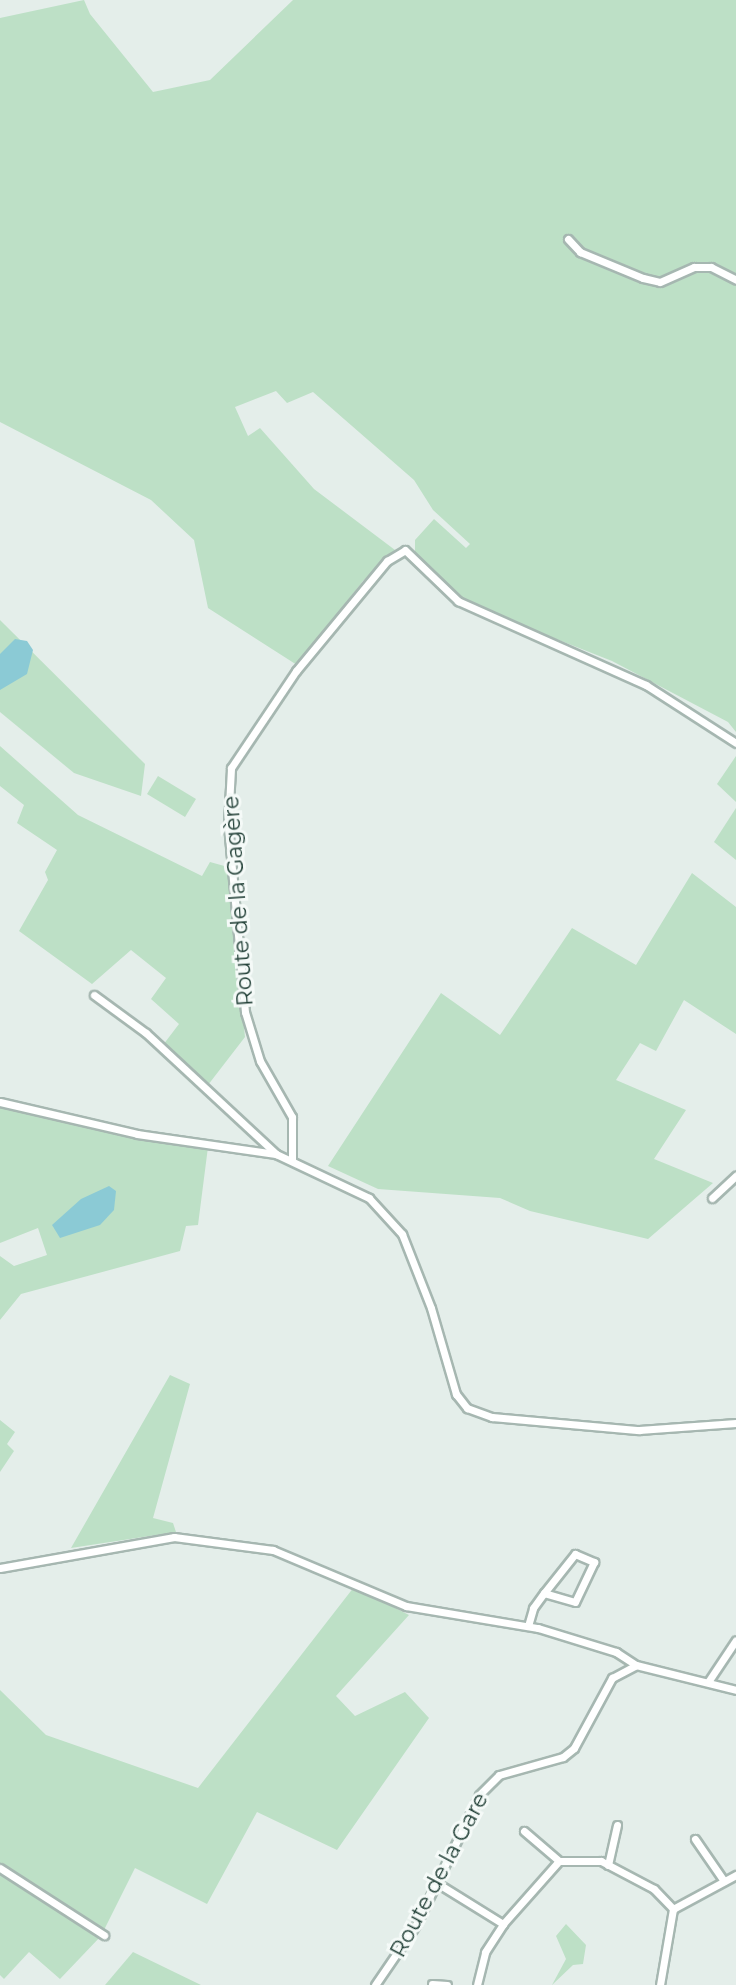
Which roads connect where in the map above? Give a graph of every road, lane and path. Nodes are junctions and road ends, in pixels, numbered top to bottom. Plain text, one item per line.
1 (568, 239) dead end
2 (736, 280) edge
3 (736, 743) edge
4 (94, 995) dead end
5 (0, 1102) edge
6 (276, 1154) junction
7 (292, 1160) junction
8 (736, 1176) edge
9 (712, 1198) dead end
10 (736, 1423) edge
11 (0, 1568) edge
12 (544, 1593) junction
13 (528, 1626) junction
14 (736, 1640) edge
15 (636, 1665) junction
16 (708, 1682) junction
17 (736, 1690) edge
18 (617, 1825) dead end
19 (524, 1831) dead end
20 (695, 1839) dead end
21 (559, 1861) junction
22 (608, 1865) junction
23 (0, 1868) edge
24 (736, 1875) edge
25 (724, 1881) junction
26 (437, 1883) junction
27 (672, 1914) junction
28 (503, 1924) junction
29 (104, 1935) dead end
30 (432, 1984) edge
31 (377, 1985) edge
32 (447, 1985) edge
33 (477, 1985) edge
34 (660, 1985) edge

1 - 2 street
3 - 7 street, Route de la Gagère
4 - 6 street
5 - 6 street
6 - 7 street
7 - 10 street
8 - 9 street
11 - 13 street
12 - 12 street
12 - 13 street
13 - 15 street
14 - 16 street
15 - 16 street
15 - 26 street, Route de la Gare
16 - 17 street
18 - 22 street
19 - 21 street
20 - 25 street
21 - 22 street
21 - 28 street
22 - 27 street
23 - 29 street
24 - 25 street
25 - 27 street
26 - 28 street
26 - 31 street, Route de la Gare
27 - 34 street
28 - 33 street
30 - 32 street

